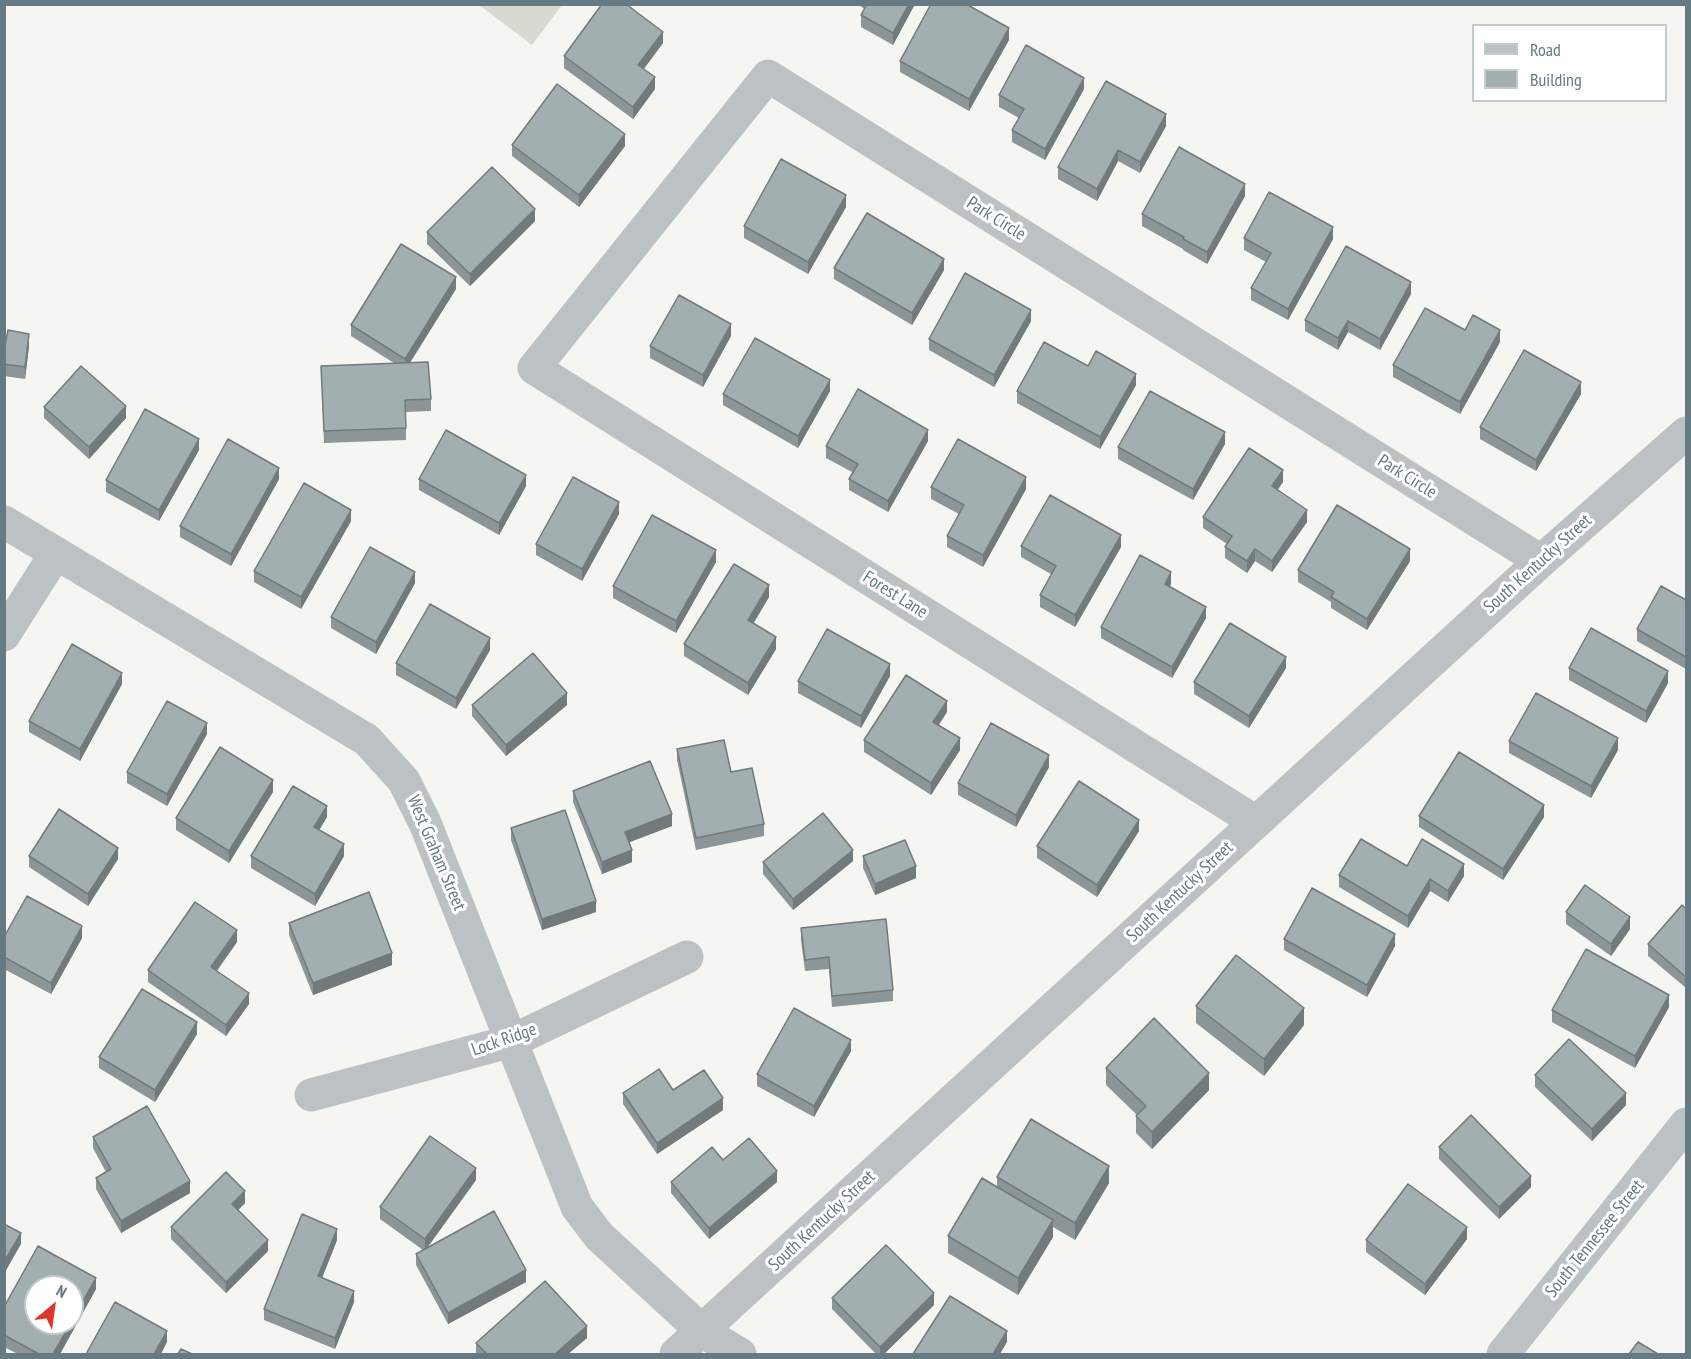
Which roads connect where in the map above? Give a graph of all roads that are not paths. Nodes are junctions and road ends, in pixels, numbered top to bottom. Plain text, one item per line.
1 (534, 369) joint
2 (1686, 433) edge
3 (4, 522) edge
4 (56, 553) junction
5 (1541, 561) junction
6 (4, 635) edge
7 (1256, 822) junction
8 (687, 957) dead end
9 (512, 1041) junction
10 (311, 1095) dead end
11 (1686, 1124) edge
12 (702, 1331) junction
13 (676, 1354) edge
14 (740, 1354) edge
15 (1503, 1354) edge

1 - 5 street, Park Circle
1 - 7 street, Forest Lane
2 - 5 street, South Kentucky Street
3 - 4 street, West Graham Street
4 - 6 street
4 - 9 street, West Graham Street
5 - 7 street, South Kentucky Street
7 - 12 street, South Kentucky Street
8 - 9 street, Lock Ridge
9 - 10 street, Lock Ridge
9 - 12 street, West Graham Street
11 - 15 street, South Tennessee Street
12 - 13 street, South Kentucky Street
12 - 14 street, West Graham Street

